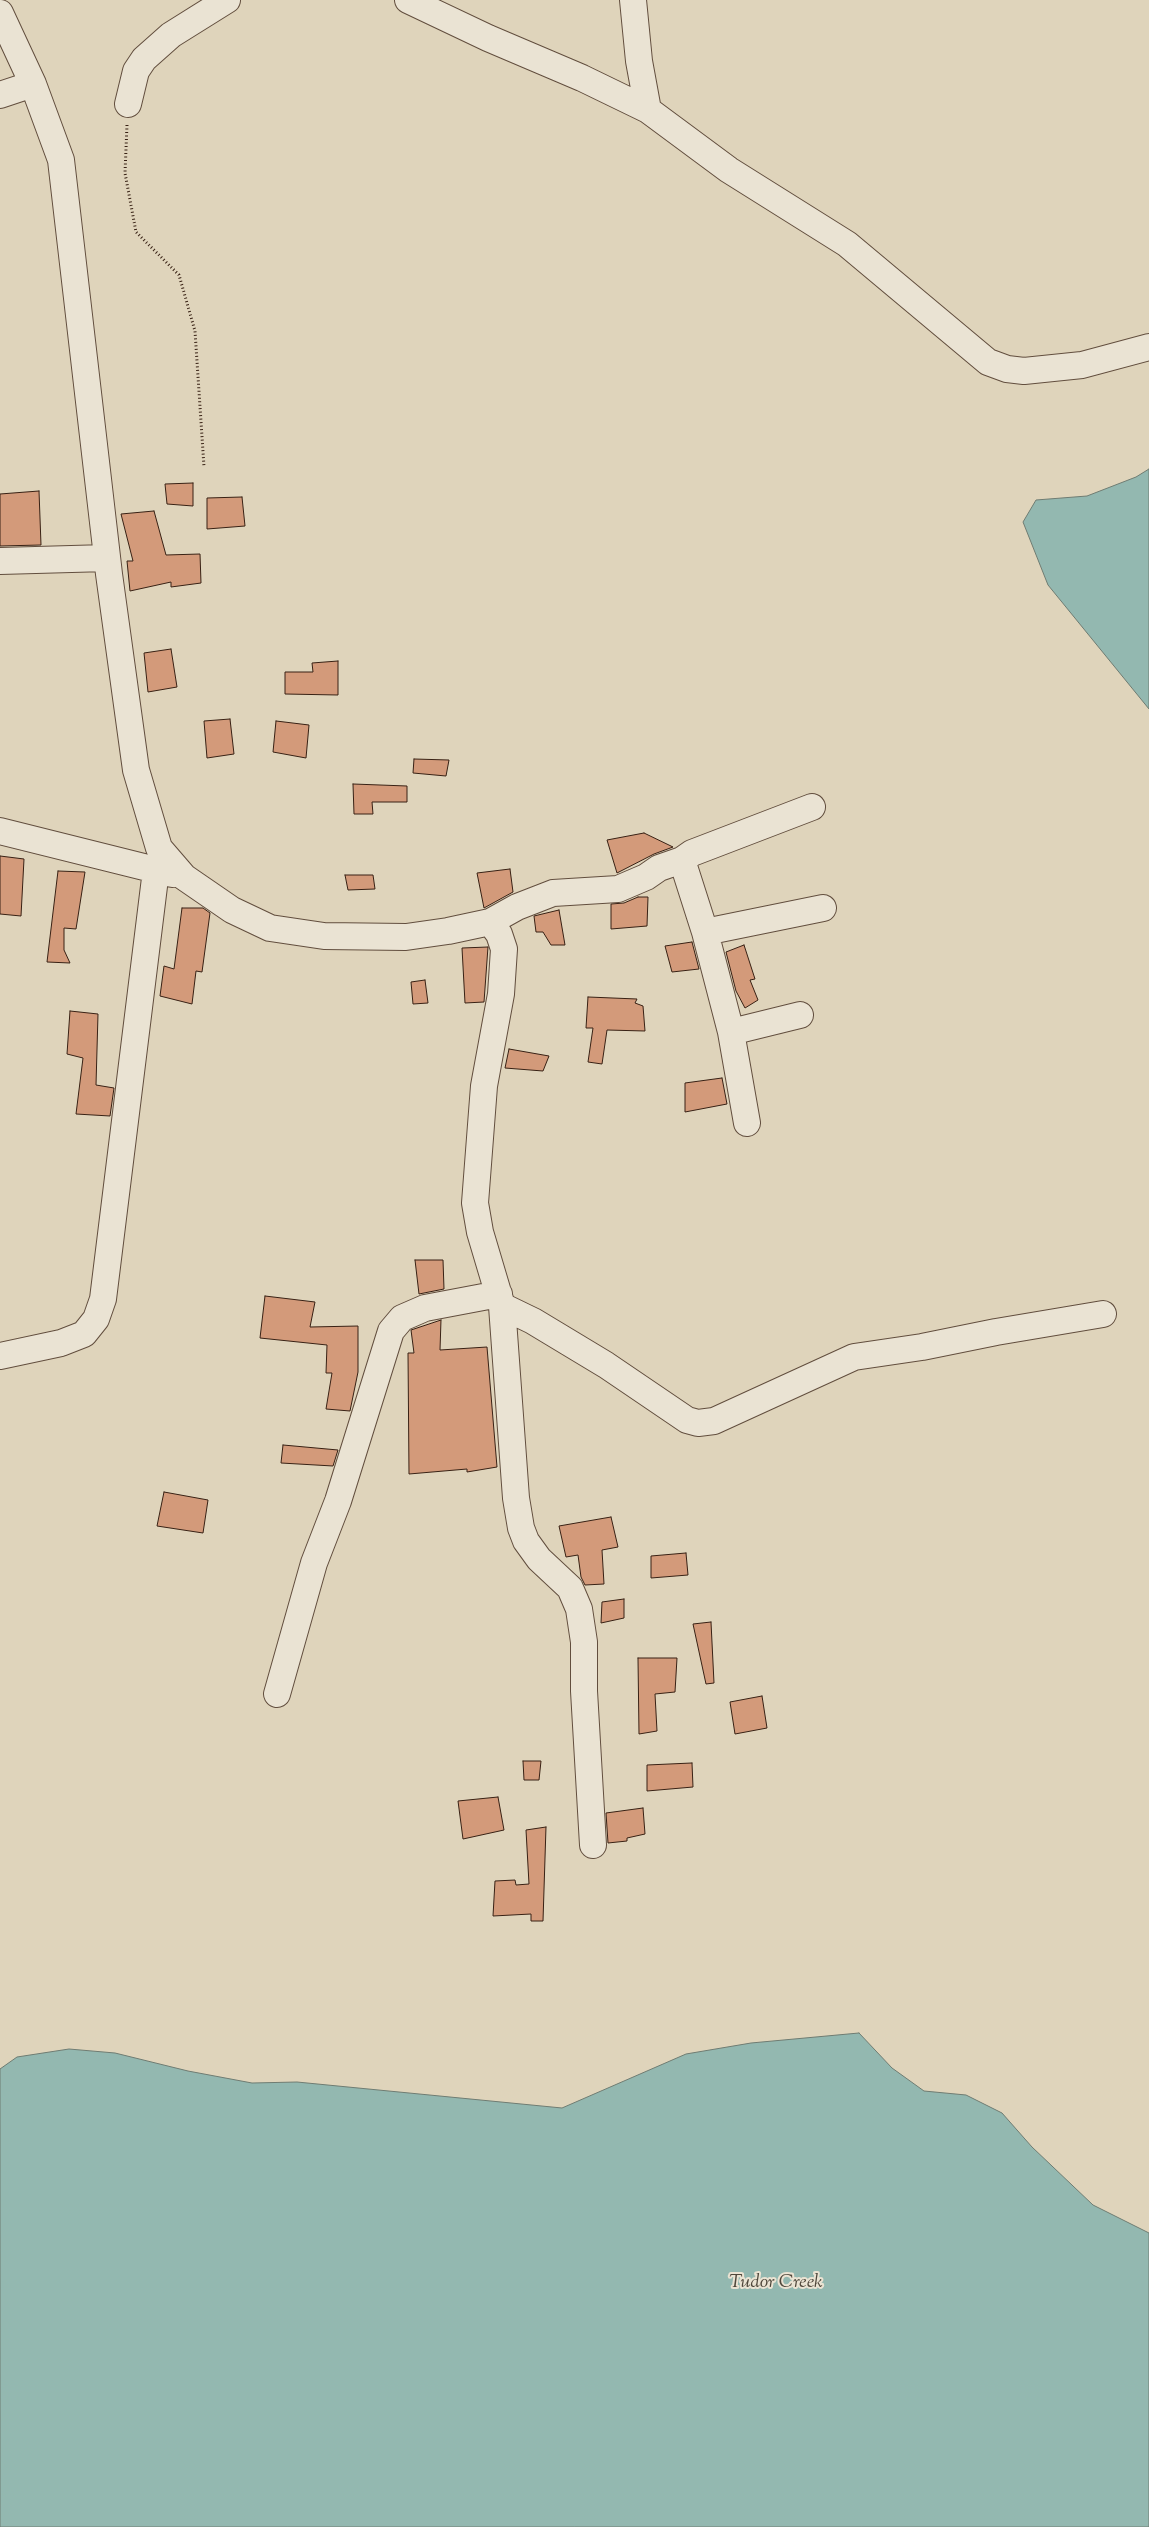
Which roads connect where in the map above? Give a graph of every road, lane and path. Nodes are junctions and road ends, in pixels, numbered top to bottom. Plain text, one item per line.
1 (227, 0) edge
2 (408, 0) edge
3 (633, 0) edge
4 (0, 13) edge
5 (33, 84) junction
6 (0, 95) edge
7 (128, 104) joint
8 (648, 110) junction
9 (1149, 347) edge
10 (204, 467) dead end
11 (107, 558) junction
12 (0, 561) edge
13 (812, 807) dead end
14 (0, 830) edge
15 (682, 860) junction
16 (156, 870) junction
17 (184, 878) junction
18 (823, 908) dead end
19 (490, 922) junction
20 (705, 932) junction
21 (800, 1015) dead end
22 (731, 1032) junction
23 (747, 1123) dead end
24 (500, 1300) junction
25 (1104, 1314) dead end
26 (0, 1356) edge
27 (277, 1694) dead end
28 (593, 1845) dead end

1 - 7 street
2 - 8 street
3 - 8 street
4 - 5 street
5 - 6 street
5 - 11 street
7 - 10 path
8 - 9 street
11 - 12 street
11 - 17 street
13 - 15 street
14 - 16 street
15 - 19 street
15 - 20 street
16 - 17 street
16 - 26 street
17 - 19 street
18 - 20 street
19 - 24 street
20 - 22 street
21 - 22 street
22 - 23 street
24 - 25 street
24 - 27 street
24 - 28 street

